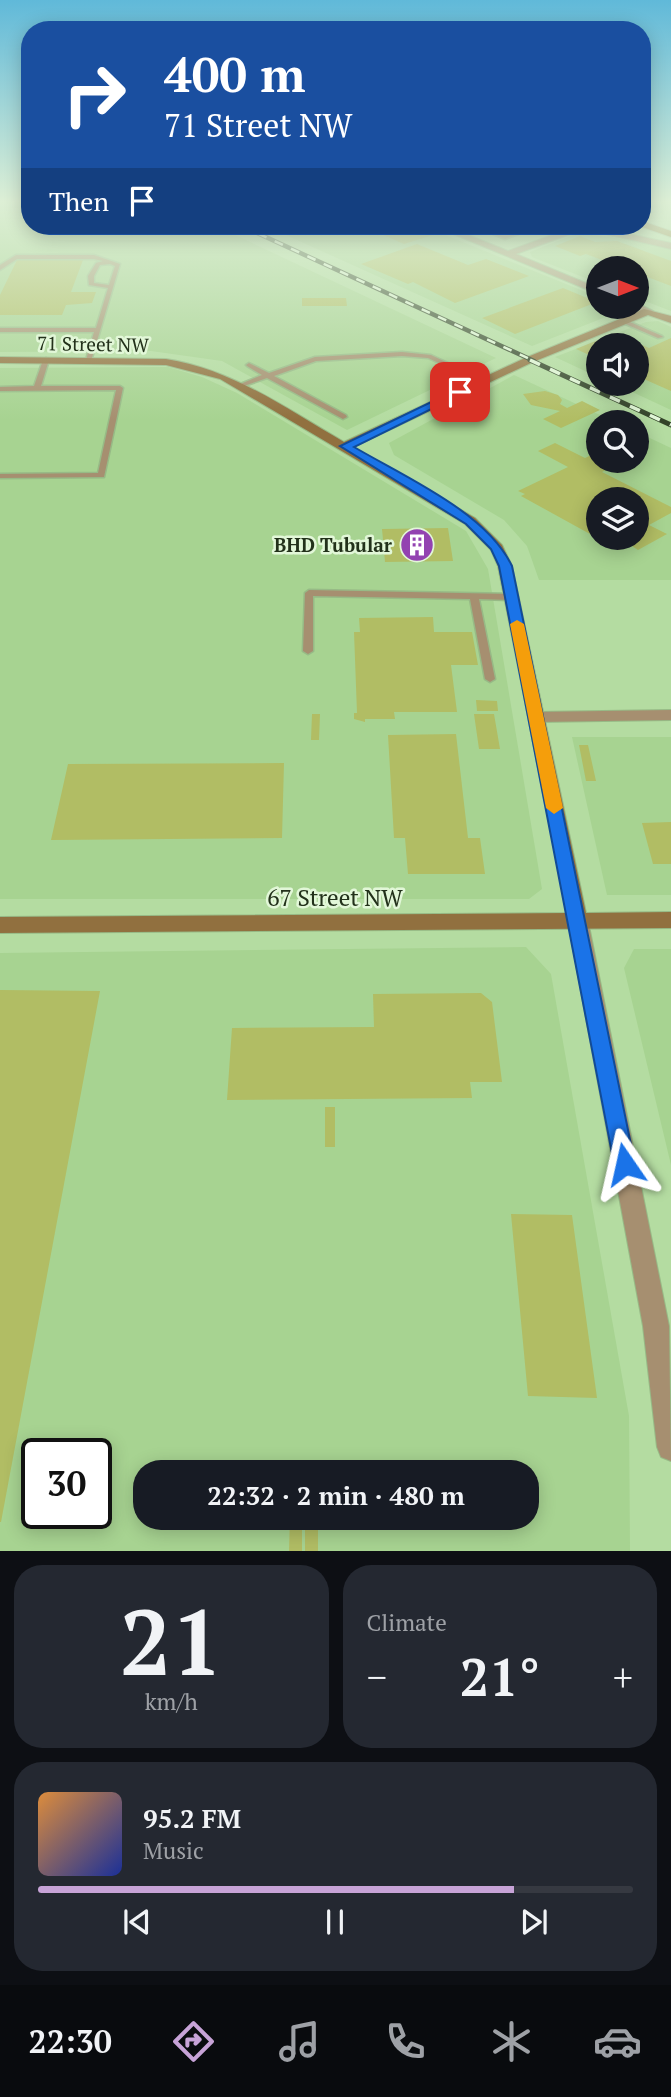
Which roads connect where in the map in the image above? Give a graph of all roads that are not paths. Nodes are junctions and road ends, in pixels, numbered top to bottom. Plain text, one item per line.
1 (91, 275) edge
2 (114, 275) edge
3 (560, 275) edge
4 (586, 286) edge
5 (110, 287) junction
6 (649, 311) edge
7 (626, 319) edge
8 (671, 320) edge
9 (623, 321) junction
10 (0, 330) edge
11 (98, 330) junction
12 (660, 337) dead end
13 (0, 360) edge
14 (46, 360) junction
15 (89, 360) junction
16 (249, 365) dead end
17 (268, 376) junction
18 (483, 381) junction
19 (241, 386) junction
20 (0, 388) edge
21 (37, 388) junction
22 (343, 417) dead end
23 (346, 446) junction
24 (0, 476) edge
25 (474, 597) junction
26 (511, 597) junction
27 (308, 651) dead end
28 (490, 679) dead end
29 (671, 715) edge
30 (536, 717) junction
31 (578, 920) junction
32 (671, 920) edge
33 (0, 925) edge
34 (671, 1447) edge

1 - 5 lane
2 - 5 lane
3 - 4 street
5 - 11 lane
6 - 8 street
7 - 9 street
9 - 12 lane
9 - 18 street
10 - 11 lane
11 - 15 lane
13 - 14 street, 71 Street NW
14 - 15 street, 71 Street NW
14 - 21 lane
15 - 19 street, 71 Street NW
16 - 17 lane
17 - 18 lane
17 - 19 lane
17 - 22 lane
18 - 23 street
19 - 23 street, 71 Street NW
20 - 21 lane
21 - 24 lane
23 - 26 street, 71 Street NW
25 - 26 lane
25 - 27 lane
25 - 28 lane
26 - 30 street, 71 Street NW
29 - 30 street
30 - 31 street, 71 Street NW
31 - 32 street, 67 Street NW
31 - 33 street, 67 Street NW
31 - 34 street

